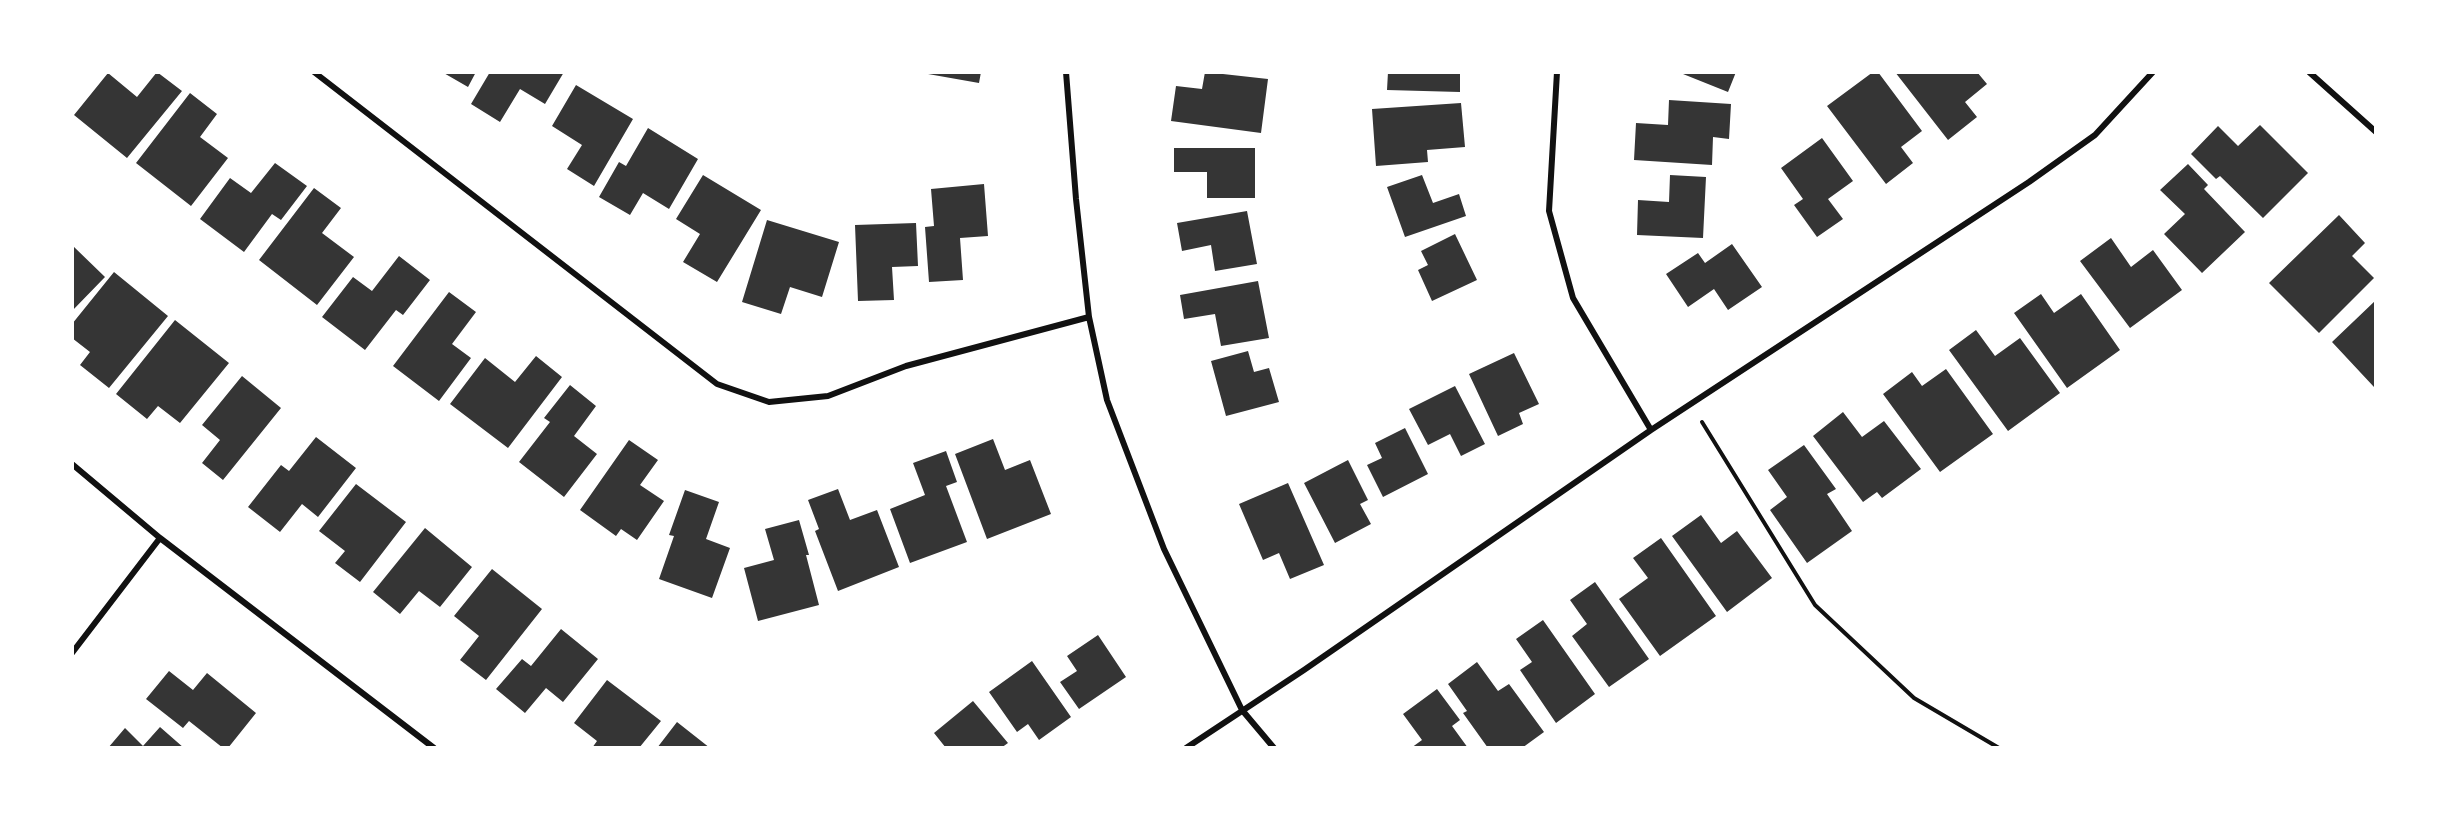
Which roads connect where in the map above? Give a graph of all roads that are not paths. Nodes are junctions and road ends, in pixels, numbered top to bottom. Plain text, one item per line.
1 (314, 72) edge
2 (1066, 72) edge
3 (1557, 72) edge
4 (2152, 72) edge
5 (2308, 72) edge
6 (2376, 132) edge
7 (1089, 317) junction
8 (1651, 430) junction
9 (72, 464) edge
10 (160, 538) junction
11 (72, 653) edge
12 (1242, 710) junction
13 (434, 748) edge
14 (1186, 748) edge
15 (1274, 748) edge

1 - 7 street
2 - 7 street
3 - 8 street
4 - 8 street
5 - 6 street
7 - 12 street
8 - 12 street
9 - 10 street
10 - 11 street
10 - 13 street
12 - 14 street
12 - 15 street

